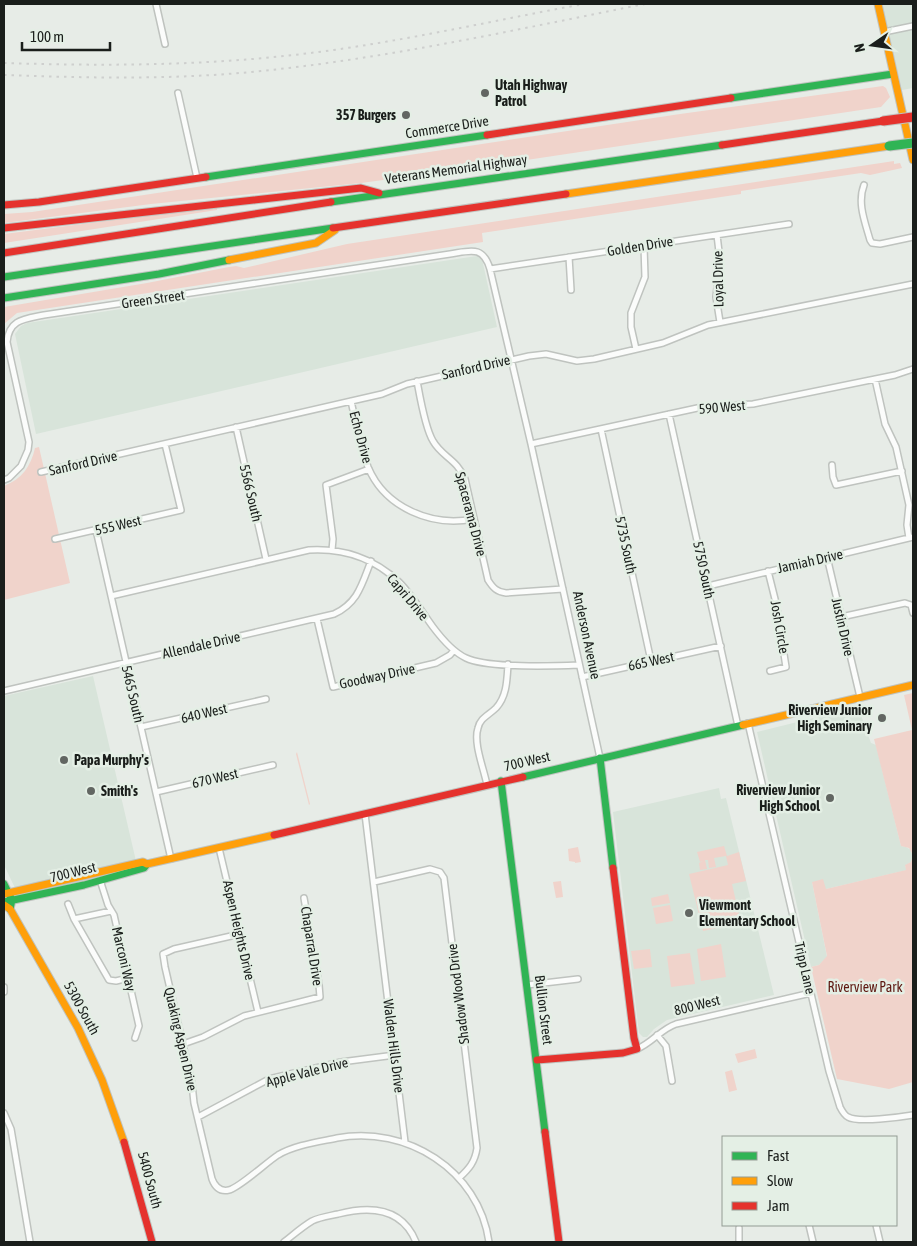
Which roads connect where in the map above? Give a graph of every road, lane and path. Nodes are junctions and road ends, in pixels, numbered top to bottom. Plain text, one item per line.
1 (156, 4) edge
2 (878, 4) edge
3 (913, 26) edge
4 (884, 32) junction
5 (165, 44) dead end
6 (893, 74) junction
7 (178, 93) dead end
8 (913, 117) edge
9 (913, 143) edge
10 (913, 160) edge
11 (197, 178) junction
12 (864, 184) dead end
13 (384, 194) junction
14 (4, 205) edge
15 (789, 224) dead end
16 (4, 228) edge
17 (338, 228) junction
18 (716, 235) junction
19 (913, 237) edge
20 (644, 246) junction
21 (461, 252) joint
22 (4, 253) edge
23 (569, 257) junction
24 (490, 269) junction
25 (4, 277) edge
26 (913, 284) edge
27 (570, 290) dead end
28 (4, 298) edge
29 (720, 322) junction
30 (636, 349) junction
31 (512, 359) junction
32 (913, 369) edge
33 (875, 379) junction
34 (416, 381) junction
35 (351, 401) junction
36 (669, 414) junction
37 (236, 427) junction
38 (601, 429) junction
39 (165, 444) junction
40 (531, 444) junction
41 (832, 465) dead end
42 (369, 470) junction
43 (902, 471) junction
44 (41, 472) dead end
45 (4, 480) edge
46 (473, 519) junction
47 (96, 530) junction
48 (911, 538) edge
49 (55, 539) dead end
50 (332, 550) junction
51 (827, 557) junction
52 (266, 559) junction
53 (371, 561) junction
54 (768, 571) junction
55 (708, 586) junction
56 (563, 589) junction
57 (110, 596) junction
58 (913, 612) edge
59 (841, 617) junction
60 (317, 619) junction
61 (721, 646) junction
62 (454, 650) junction
63 (651, 661) junction
64 (126, 662) junction
65 (508, 664) junction
66 (579, 665) junction
67 (770, 671) dead end
68 (582, 676) junction
69 (913, 684) edge
70 (4, 691) edge
71 (860, 697) junction
72 (266, 698) dead end
73 (743, 724) junction
74 (141, 727) junction
75 (600, 758) junction
76 (273, 765) dead end
77 (501, 781) junction
78 (487, 784) junction
79 (156, 792) junction
80 (365, 814) junction
81 (219, 848) junction
82 (171, 858) junction
83 (146, 864) junction
84 (100, 880) junction
85 (374, 882) junction
86 (6, 898) edge
87 (304, 898) dead end
88 (68, 904) dead end
89 (111, 911) junction
90 (74, 920) junction
91 (240, 934) junction
92 (128, 978) junction
93 (578, 980) dead end
94 (527, 985) junction
95 (4, 986) edge
96 (4, 992) edge
97 (811, 993) junction
98 (258, 1012) junction
99 (657, 1035) junction
100 (135, 1038) dead end
101 (182, 1044) junction
102 (637, 1050) junction
103 (395, 1055) junction
104 (537, 1060) junction
105 (672, 1081) dead end
106 (4, 1113) edge
107 (913, 1114) edge
108 (198, 1117) junction
109 (120, 1126) joint
110 (405, 1142) junction
111 (459, 1178) junction
112 (809, 1226) edge
113 (876, 1226) edge
114 (739, 1228) dead end
115 (30, 1242) edge
116 (152, 1242) edge
117 (284, 1242) edge
118 (416, 1242) edge
119 (489, 1242) edge
120 (559, 1242) edge
121 (739, 1242) edge
122 (813, 1242) edge
123 (880, 1242) edge

1 - 5 street
2 - 4 main road
3 - 4 street
4 - 6 main road
6 - 10 main road
6 - 11 main road, Commerce Drive
7 - 11 street
8 - 13 main road, Veterans Memorial Highway, bridge
9 - 17 main road, bridge
11 - 14 main road, Commerce Drive
12 - 19 street
13 - 16 main road
13 - 22 main road, Veterans Memorial Highway
15 - 18 street, Golden Drive
17 - 25 main road
17 - 28 main road
18 - 20 street, Golden Drive
18 - 29 street, Loyal Drive
20 - 23 street, Golden Drive
20 - 30 street
21 - 24 street, Anderson Avenue
21 - 45 street, Green Street
23 - 24 street, Golden Drive
23 - 27 street
24 - 31 street, Anderson Avenue
26 - 29 street, Sanford Drive
29 - 30 street, Sanford Drive
30 - 31 street, Sanford Drive
31 - 34 street, Sanford Drive
31 - 40 street, Anderson Avenue
32 - 33 street, 590 West
33 - 36 street, 590 West
33 - 43 street
34 - 35 street, Sanford Drive
34 - 46 street, Spacerama Drive
35 - 37 street, Sanford Drive
35 - 42 street, Echo Drive
36 - 38 street, 590 West
36 - 55 street, 5750 South
37 - 39 street, Sanford Drive
37 - 52 street, 5566 South
38 - 40 street, 590 West
38 - 63 street, 5735 South
39 - 44 street, Sanford Drive
39 - 47 street, 555 West
40 - 56 street, Anderson Avenue
41 - 43 street
42 - 46 street, Echo Drive
42 - 50 street
43 - 48 street
46 - 56 street, Spacerama Drive
47 - 49 street, 555 West
47 - 57 street, 5465 South
48 - 51 street, Jamiah Drive
50 - 52 street, Capri Drive
50 - 53 street, Capri Drive
51 - 54 street, Jamiah Drive
51 - 59 street, Justin Drive
52 - 57 street, Capri Drive
53 - 60 street, Allendale Drive
53 - 62 street, Capri Drive
54 - 55 street, Jamiah Drive
54 - 67 street, Josh Circle
55 - 61 street, 5750 South
56 - 66 street, Anderson Avenue
57 - 64 street, 5465 South
58 - 59 street
59 - 71 street, Justin Drive
60 - 62 street, Goodway Drive
60 - 64 street, Allendale Drive
61 - 63 street, 665 West
61 - 73 street, 5750 South
62 - 65 street, Capri Drive
63 - 68 street, 665 West
64 - 70 street, Allendale Drive
64 - 74 street, 5465 South
65 - 66 street, Capri Drive
65 - 78 street
66 - 68 street, Anderson Avenue
68 - 75 street, Anderson Avenue
69 - 71 main road, 700 West
71 - 73 main road, 700 West
72 - 74 street, 640 West
73 - 75 main road, 700 West
73 - 97 street, Tripp Lane
74 - 79 street, 5465 South
75 - 77 main road, 700 West
75 - 102 main road, Anderson Avenue
76 - 79 street, 670 West
77 - 78 main road, 700 West
77 - 94 main road, Bullion Street
78 - 80 main road, 700 West
79 - 82 street, 5465 South
80 - 81 main road, 700 West
80 - 85 street, Walden Hills Drive
81 - 82 main road, 700 West
81 - 91 street, Aspen Heights Drive
82 - 83 main road, 700 West
83 - 84 main road, 700 West
83 - 86 main road, 700 West
84 - 86 main road, 700 West
84 - 89 street, Marconi Way
85 - 103 street, Walden Hills Drive
85 - 111 street, Shadow Wood Drive
86 - 109 main road, 5300 South
87 - 98 street, Chaparral Drive
88 - 90 street
89 - 90 street
89 - 92 street, Marconi Way
90 - 92 street
91 - 98 street, Aspen Heights Drive
91 - 101 street, Quaking Aspen Drive
92 - 100 street, Marconi Way
93 - 94 street
94 - 104 main road, Bullion Street
95 - 96 street
97 - 99 street, 800 West
97 - 107 street, Tripp Lane
98 - 101 street, Chaparral Drive
99 - 102 street, 800 West
99 - 105 street
101 - 108 street, Quaking Aspen Drive
102 - 104 main road, 800 West
103 - 108 street, Apple Vale Drive
103 - 110 street, Walden Hills Drive
104 - 120 main road, Bullion Street
106 - 115 street
108 - 110 street, Quaking Aspen Drive
109 - 116 main road, 5400 South
110 - 111 street
111 - 119 street
112 - 122 street
113 - 123 street
114 - 121 street
117 - 118 street

